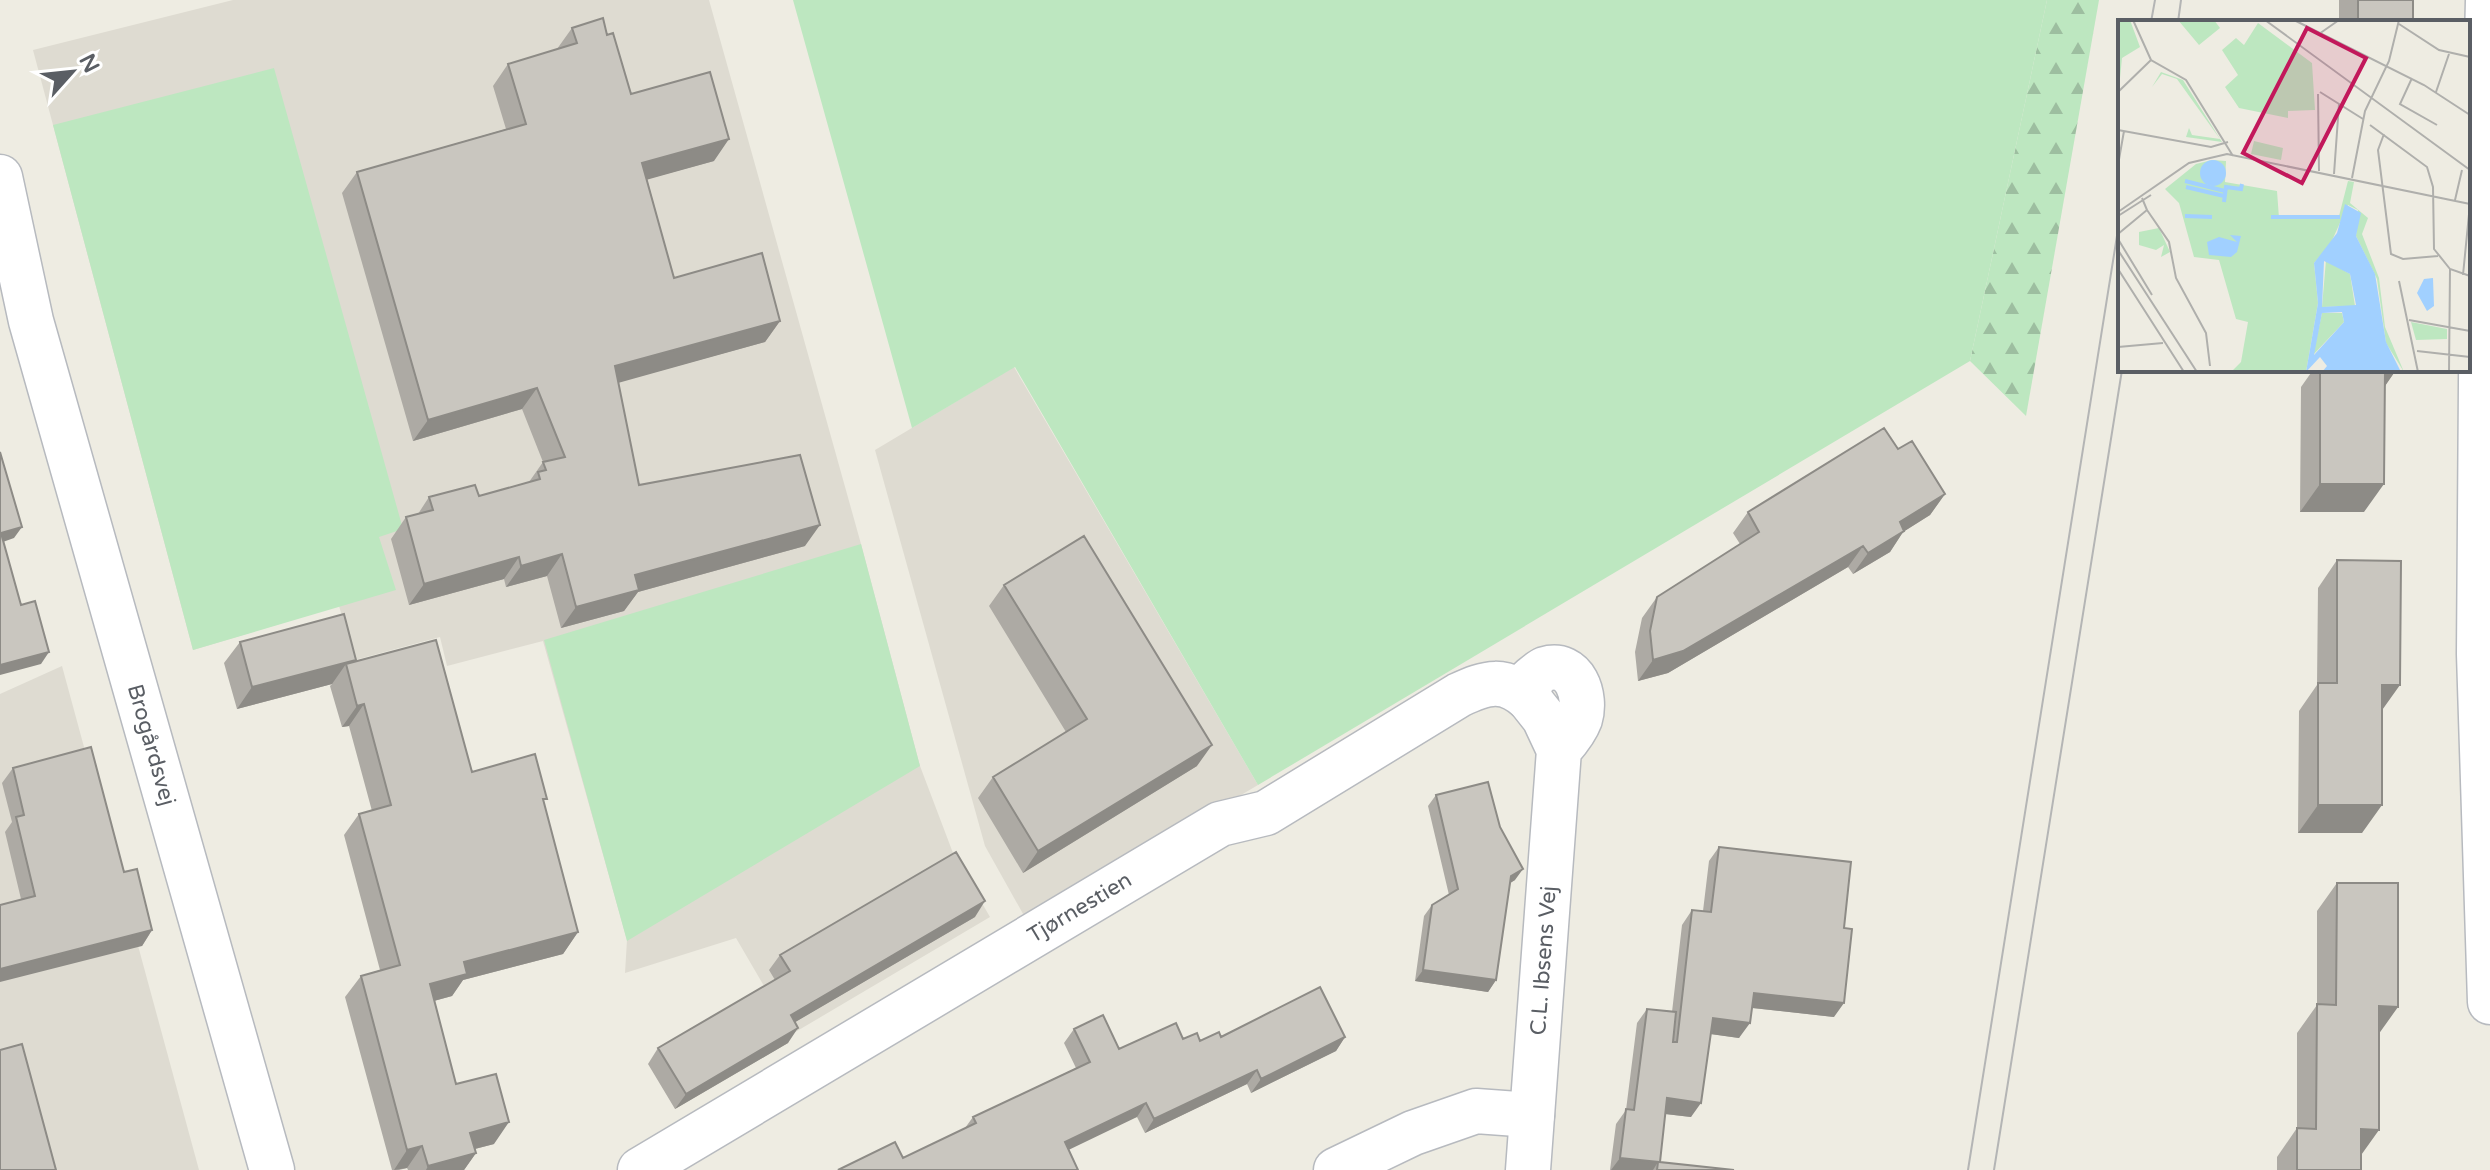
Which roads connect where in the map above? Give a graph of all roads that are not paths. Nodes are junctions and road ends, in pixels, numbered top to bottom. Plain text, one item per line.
1 (2488, 0) edge
2 (0, 177) edge
3 (2486, 249) edge
4 (0, 261) edge
5 (31, 321) junction
6 (1529, 699) joint
7 (2490, 1002) edge
8 (1532, 1115) junction
9 (272, 1170) edge
10 (640, 1170) edge
11 (1336, 1170) edge
12 (1528, 1170) edge

1 - 3 street
2 - 5 street, Brogårdsvej
3 - 7 street
4 - 5 street, Brogårdsvej
5 - 9 street, Brogårdsvej
6 - 8 street, C.L. Ibsens Vej
6 - 10 street, Tjørnestien
8 - 11 street
8 - 12 street, C.L. Ibsens Vej

